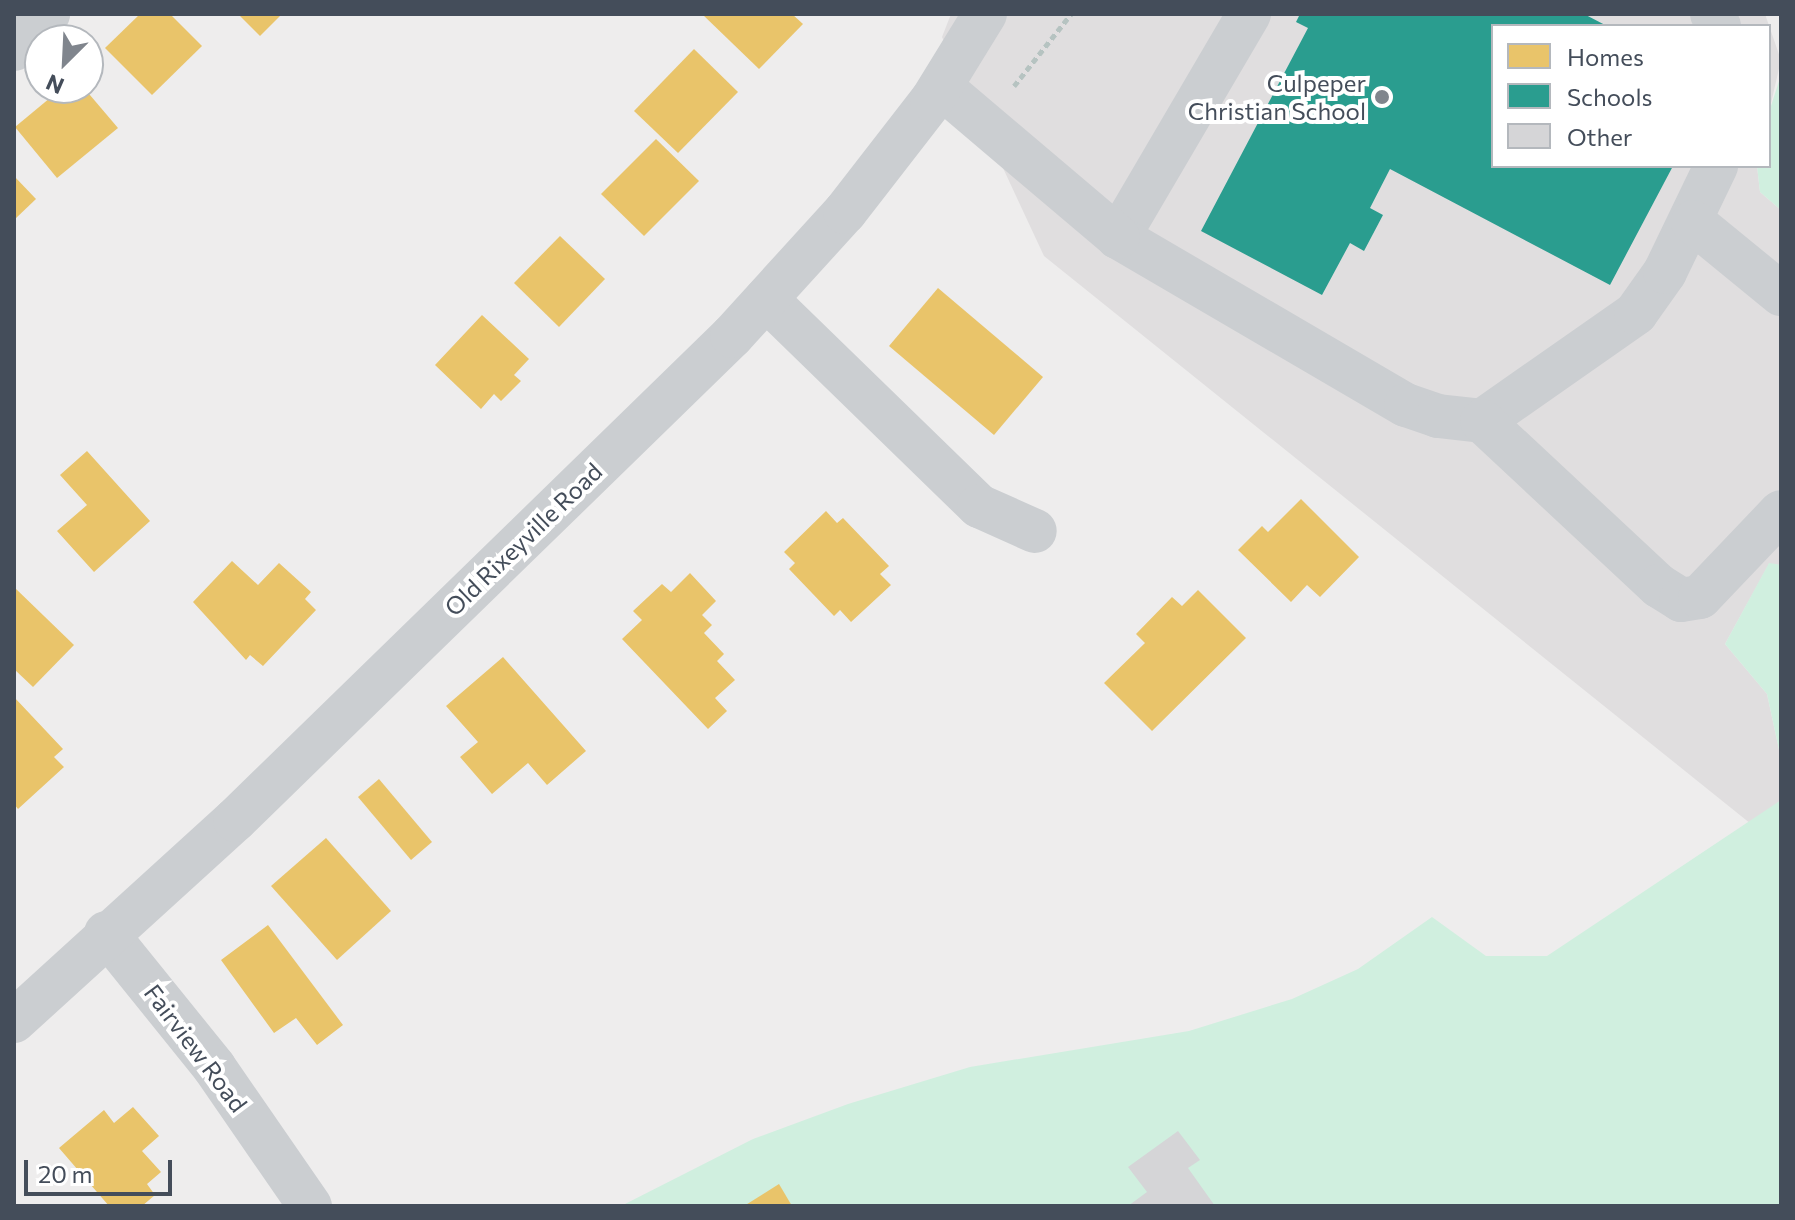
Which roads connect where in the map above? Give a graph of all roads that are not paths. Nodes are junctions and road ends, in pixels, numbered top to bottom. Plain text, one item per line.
1 (48, 14) edge
2 (985, 14) edge
3 (1249, 14) edge
4 (14, 49) edge
5 (941, 87) junction
6 (1715, 168) edge
7 (1693, 222) junction
8 (1118, 237) junction
9 (1781, 294) edge
10 (766, 299) junction
11 (1482, 421) junction
12 (1781, 512) edge
13 (1035, 531) dead end
14 (106, 933) junction
15 (14, 1021) edge
16 (310, 1206) edge

1 - 4 street
2 - 5 street, Old Rixeyville Road
3 - 8 street
5 - 8 street
5 - 10 street, Old Rixeyville Road
6 - 7 street
7 - 9 street
7 - 11 street
8 - 11 street
10 - 13 street
10 - 14 street, Old Rixeyville Road
11 - 12 street
14 - 15 street, Old Rixeyville Road
14 - 16 street, Fairview Road

